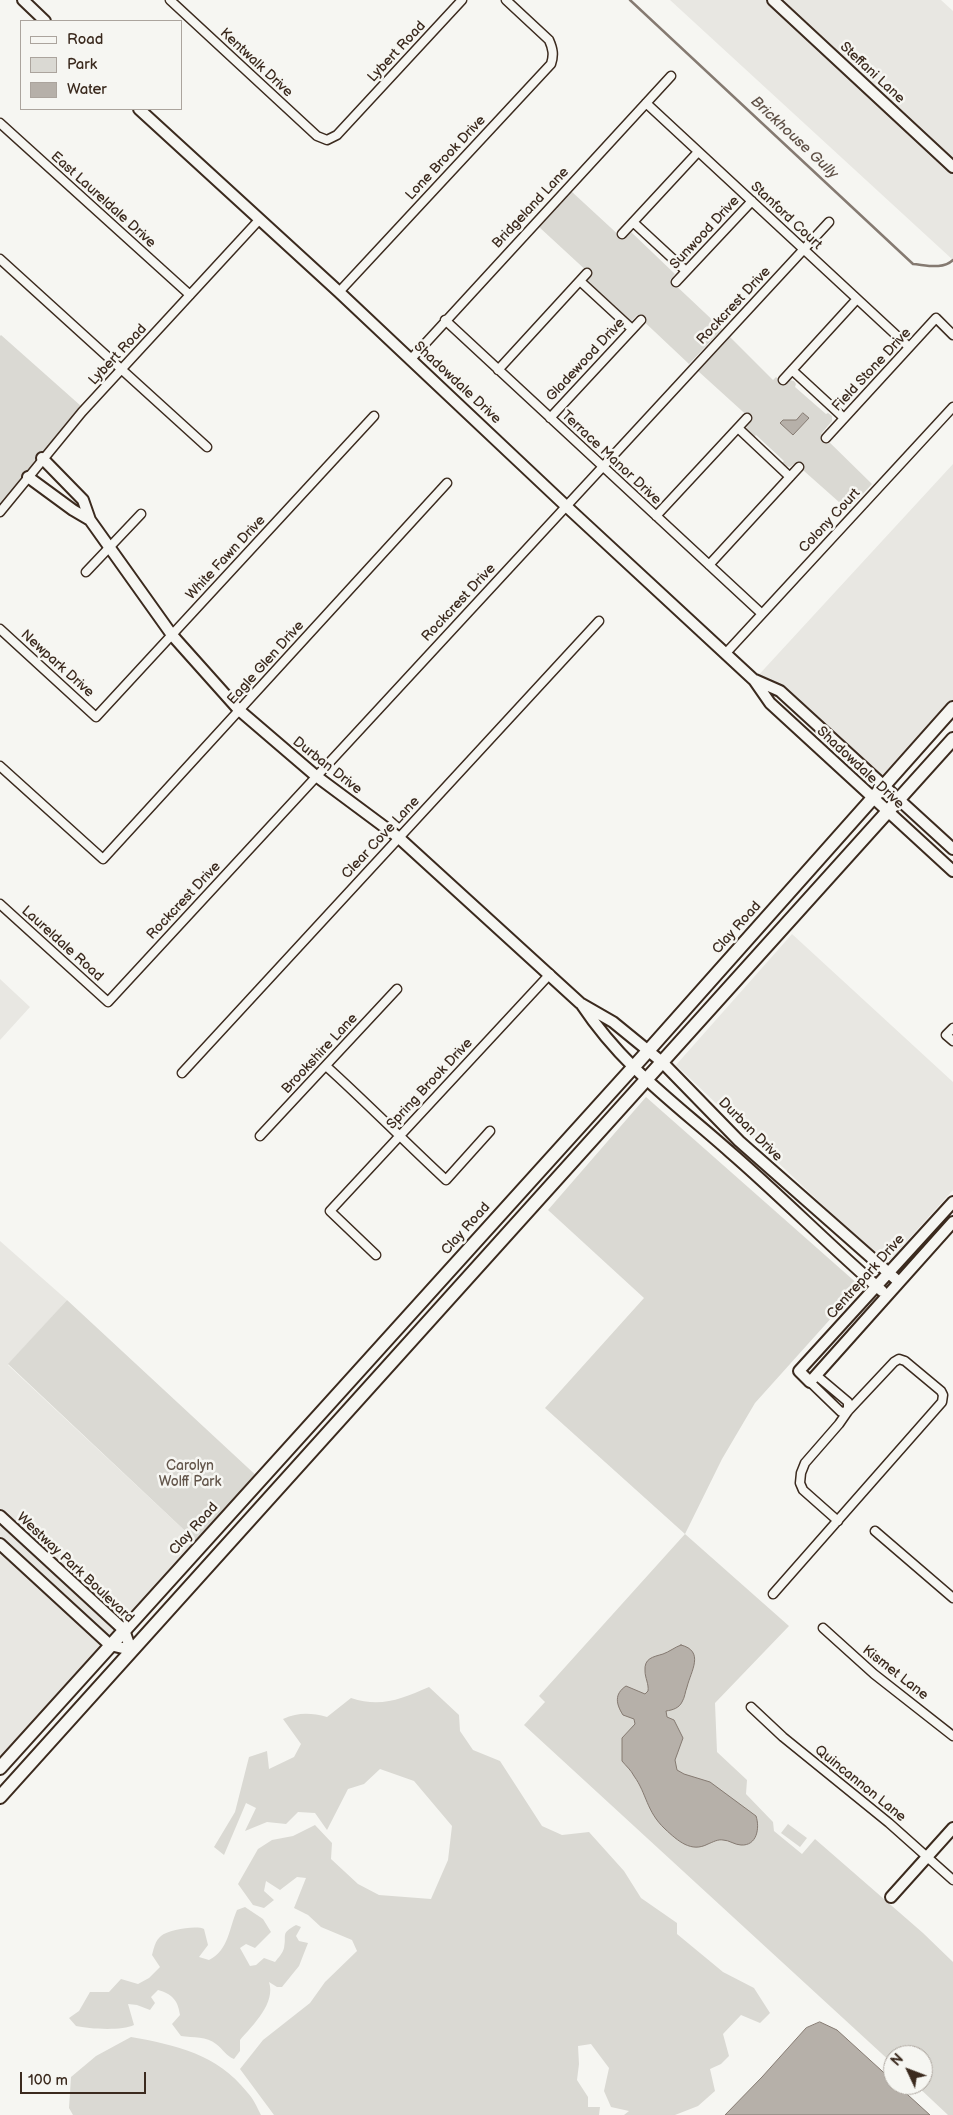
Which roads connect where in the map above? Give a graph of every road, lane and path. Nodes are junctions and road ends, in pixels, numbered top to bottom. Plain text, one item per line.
1 (23, 0) edge
2 (170, 0) edge
3 (462, 0) edge
4 (506, 0) edge
5 (773, 0) edge
6 (44, 20) edge
7 (671, 76) dead end
8 (646, 103) junction
9 (141, 110) edge
10 (0, 124) edge
11 (327, 140) joint
12 (698, 152) junction
13 (953, 167) edge
14 (752, 201) junction
15 (259, 220) junction
16 (633, 222) junction
17 (829, 222) dead end
18 (622, 234) dead end
19 (804, 249) junction
20 (0, 260) edge
21 (686, 271) junction
22 (587, 273) dead end
23 (580, 281) junction
24 (676, 282) dead end
25 (339, 292) junction
26 (190, 295) junction
27 (857, 299) junction
28 (445, 320) junction
29 (641, 320) dead end
30 (632, 329) junction
31 (953, 334) edge
32 (910, 347) junction
33 (411, 359) junction
34 (498, 370) junction
35 (792, 370) junction
36 (121, 371) junction
37 (783, 380) dead end
38 (953, 407) edge
39 (374, 416) dead end
40 (550, 418) junction
41 (746, 418) dead end
42 (844, 418) junction
43 (738, 428) junction
44 (826, 438) dead end
45 (207, 447) dead end
46 (42, 458) junction
47 (603, 467) junction
48 (799, 467) dead end
49 (790, 476) junction
50 (28, 477) junction
51 (447, 483) dead end
52 (566, 506) junction
53 (0, 512) edge
54 (141, 514) dead end
55 (656, 516) junction
56 (90, 520) junction
57 (110, 546) junction
58 (709, 565) junction
59 (86, 572) dead end
60 (761, 613) junction
61 (599, 621) dead end
62 (0, 629) edge
63 (172, 635) junction
64 (726, 653) junction
65 (754, 680) junction
66 (953, 708) edge
67 (239, 710) junction
68 (96, 717) joint
69 (953, 739) edge
70 (0, 766) edge
71 (316, 776) junction
72 (884, 785) junction
73 (872, 798) junction
74 (899, 799) junction
75 (887, 812) junction
76 (398, 837) junction
77 (953, 849) edge
78 (953, 872) edge
79 (0, 904) edge
80 (730, 958) junction
81 (743, 972) junction
82 (550, 974) junction
83 (397, 989) dead end
84 (108, 1002) joint
85 (580, 1003) junction
86 (953, 1028) edge
87 (953, 1041) edge
88 (648, 1051) junction
89 (662, 1062) junction
90 (326, 1066) junction
91 (632, 1068) junction
92 (182, 1073) dead end
93 (645, 1080) junction
94 (490, 1131) dead end
95 (260, 1136) dead end
96 (398, 1136) junction
97 (537, 1172) junction
98 (550, 1186) junction
99 (953, 1202) edge
100 (953, 1222) edge
101 (376, 1255) dead end
102 (889, 1273) junction
103 (440, 1280) junction
104 (899, 1282) junction
105 (877, 1287) junction
106 (455, 1293) junction
107 (886, 1295) junction
108 (813, 1378) junction
109 (349, 1380) junction
110 (365, 1392) junction
111 (835, 1392) junction
112 (828, 1400) junction
113 (848, 1411) junction
114 (268, 1470) junction
115 (283, 1483) junction
116 (0, 1516) edge
117 (838, 1521) junction
118 (875, 1531) dead end
119 (0, 1544) edge
120 (773, 1594) dead end
121 (953, 1598) edge
122 (823, 1628) dead end
123 (124, 1630) junction
124 (110, 1645) junction
125 (132, 1650) junction
126 (751, 1707) dead end
127 (953, 1736) edge
128 (10, 1757) junction
129 (0, 1768) edge
130 (25, 1770) junction
131 (0, 1797) edge
132 (953, 1828) edge
133 (927, 1857) junction
134 (953, 1880) edge
135 (891, 1897) dead end

1 - 6 street
2 - 11 street, Kentwalk Drive
3 - 11 street, Lybert Road
4 - 25 street, Lone Brook Drive
5 - 13 street, Steffani Lane
7 - 8 street, Bridgeland Lane
8 - 12 street, Stanford Court
8 - 28 street, Bridgeland Lane
9 - 15 street, Shadowdale Drive
10 - 26 street, East Laureldale Drive
12 - 14 street, Stanford Court
12 - 16 street
14 - 19 street, Stanford Court
14 - 21 street, Sunwood Drive
15 - 25 street, Shadowdale Drive
15 - 26 street, Lybert Road
16 - 18 street
16 - 21 street
17 - 19 street, Rockcrest Drive
19 - 27 street, Stanford Court
19 - 47 street, Rockcrest Drive
20 - 36 street
21 - 24 street, Sunwood Drive
22 - 23 street
23 - 30 street
23 - 34 street
25 - 33 street, Shadowdale Drive
26 - 36 street, Lybert Road
27 - 32 street, Stanford Court
27 - 35 street
28 - 33 street, Bridgeland Lane
28 - 34 street, Terrace Manor Drive
29 - 30 street, Gladewood Drive
30 - 40 street, Gladewood Drive
31 - 32 street, Field Stone Drive
32 - 42 street, Field Stone Drive
33 - 52 street, Shadowdale Drive
34 - 40 street, Terrace Manor Drive
35 - 37 street
35 - 42 street
36 - 45 street
36 - 46 street, Lybert Road
38 - 60 street, Colony Court
39 - 63 street, White Fawn Drive
40 - 47 street, Terrace Manor Drive
41 - 43 street
42 - 44 street, Field Stone Drive
43 - 49 street
43 - 55 street
46 - 50 street, Lybert Road
46 - 56 street, Durban Drive
47 - 52 street, Rockcrest Drive
47 - 55 street, Terrace Manor Drive
48 - 49 street
49 - 58 street
50 - 53 street, Lybert Road
50 - 56 street, Durban Drive
51 - 67 street, Eagle Glen Drive
52 - 64 street, Shadowdale Drive
52 - 71 street, Rockcrest Drive
54 - 57 street
55 - 58 street, Terrace Manor Drive
56 - 57 street, Durban Drive
57 - 59 street
57 - 63 street, Durban Drive
58 - 60 street, Terrace Manor Drive
60 - 64 street, Colony Court
61 - 76 street, Clear Cove Lane
62 - 68 street, Newpark Drive
63 - 67 street, Durban Drive
63 - 68 street, White Fawn Drive
64 - 65 street, Shadowdale Drive
65 - 72 street, Shadowdale Drive
65 - 73 street, Shadowdale Drive
66 - 72 main road, Clay Road
67 - 70 street, Eagle Glen Drive
67 - 71 street, Durban Drive
69 - 74 main road
71 - 76 street, Durban Drive
71 - 84 street, Rockcrest Drive
72 - 73 main road, Clay Road
72 - 74 street, Shadowdale Drive
73 - 75 street, Shadowdale Drive
73 - 80 main road, Clay Road
74 - 75 main road
74 - 77 street, Shadowdale Drive
75 - 78 street, Shadowdale Drive
75 - 81 main road
76 - 82 street, Durban Drive
76 - 92 street, Clear Cove Lane
79 - 84 street, Laureldale Road
80 - 81 main road
80 - 88 main road, Clay Road
81 - 89 main road
82 - 85 street, Durban Drive
82 - 96 street, Spring Brook Drive
83 - 90 street, Brookshire Lane
85 - 88 street, Durban Drive
85 - 91 street, Durban Drive
86 - 87 street
88 - 89 street, Durban Drive
88 - 91 main road, Clay Road
89 - 93 main road
89 - 102 street, Durban Drive
90 - 95 street, Brookshire Lane
90 - 96 street
91 - 93 street, Durban Drive
91 - 97 main road, Clay Road
93 - 98 main road
93 - 105 street, Durban Drive
94 - 96 street
96 - 101 street, Spring Brook Drive
97 - 98 main road
97 - 103 main road, Clay Road
98 - 106 main road
99 - 102 street, Centrepark Drive
100 - 104 street, Centrepark Drive
102 - 104 street, Durban Drive
102 - 105 street, Centrepark Drive
103 - 106 main road
103 - 109 main road, Clay Road
104 - 107 street, Centrepark Drive
105 - 107 street, Durban Drive
105 - 108 street, Centrepark Drive
106 - 110 main road
107 - 108 street, Centrepark Drive
108 - 111 street
108 - 112 street
109 - 110 main road
109 - 114 main road, Clay Road
110 - 115 main road
111 - 112 street
111 - 113 street
112 - 113 street
113 - 117 street
113 - 117 street
114 - 115 main road
114 - 123 main road, Clay Road
115 - 125 main road
116 - 123 street, Westway Park Boulevard
117 - 120 street
118 - 121 street
119 - 124 street
122 - 127 street, Kismet Lane
123 - 124 main road, Clay Road
123 - 125 street, Westway Park Boulevard
124 - 125 street
124 - 128 main road, Clay Road
125 - 130 main road
126 - 133 street, Quincannon Lane
128 - 129 main road, Clay Road
128 - 130 main road
130 - 131 main road
132 - 133 street
133 - 134 street, Quincannon Lane
133 - 135 street

